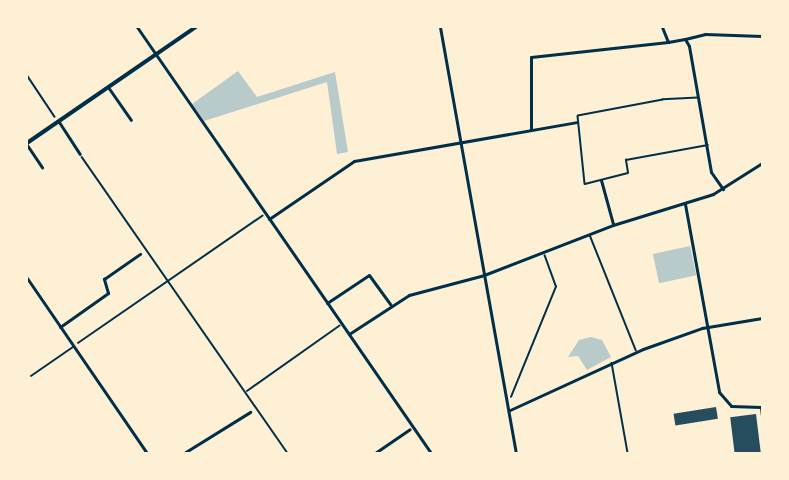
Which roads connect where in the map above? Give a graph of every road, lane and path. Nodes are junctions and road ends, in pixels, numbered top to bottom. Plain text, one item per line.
1 (137, 27) edge
2 (196, 27) edge
3 (440, 27) edge
4 (662, 27) edge
5 (762, 36) edge
6 (685, 39) junction
7 (668, 42) junction
8 (156, 55) junction
9 (27, 75) edge
10 (108, 87) junction
11 (699, 98) junction
12 (131, 120) dead end
13 (58, 122) junction
14 (577, 122) junction
15 (531, 129) junction
16 (461, 143) junction
17 (27, 144) edge
18 (708, 145) junction
19 (80, 154) joint
20 (762, 163) edge
21 (42, 167) dead end
22 (601, 180) junction
23 (723, 189) junction
24 (685, 204) junction
25 (265, 214) junction
26 (269, 219) junction
27 (613, 225) junction
28 (589, 234) junction
29 (543, 252) junction
30 (140, 254) dead end
31 (484, 275) junction
32 (27, 278) edge
33 (168, 280) junction
34 (327, 303) junction
35 (391, 305) junction
36 (762, 318) edge
37 (342, 324) junction
38 (60, 327) junction
39 (708, 328) junction
40 (349, 334) junction
41 (74, 346) junction
42 (637, 351) junction
43 (612, 362) junction
44 (31, 376) dead end
45 (246, 391) junction
46 (508, 403) junction
47 (510, 410) junction
48 (250, 412) dead end
49 (762, 416) edge
50 (410, 429) dead end
51 (147, 453) edge
52 (184, 453) edge
53 (288, 453) edge
54 (375, 453) edge
55 (431, 453) edge
56 (516, 453) edge
57 (628, 453) edge

1 - 8 street
2 - 8 street
3 - 16 street
4 - 7 street
5 - 6 street
6 - 7 street
6 - 11 street
7 - 15 street
8 - 10 street
8 - 25 street
9 - 13 path
10 - 12 street
10 - 13 street
11 - 14 lane
11 - 18 street
13 - 17 street
13 - 19 street
14 - 15 street
14 - 22 lane
15 - 16 street
16 - 26 street
16 - 31 street
17 - 21 street
18 - 22 lane
18 - 23 street
19 - 33 path
20 - 23 street
22 - 27 street
23 - 24 street
24 - 27 street
24 - 39 street
25 - 26 street
25 - 33 path
26 - 34 street
27 - 28 street
28 - 29 street
28 - 42 lane
29 - 31 street
29 - 46 path
30 - 38 street
31 - 35 street
31 - 46 street
32 - 38 street
33 - 41 path
33 - 45 path
34 - 35 street
34 - 37 street
35 - 40 street
36 - 39 street
37 - 40 street
37 - 45 path
38 - 41 street
39 - 42 street
39 - 49 street
40 - 55 street
41 - 44 lane
41 - 51 street
42 - 43 street
43 - 47 street
43 - 57 lane
45 - 53 path
46 - 47 street
47 - 56 street
48 - 52 street
50 - 54 street

